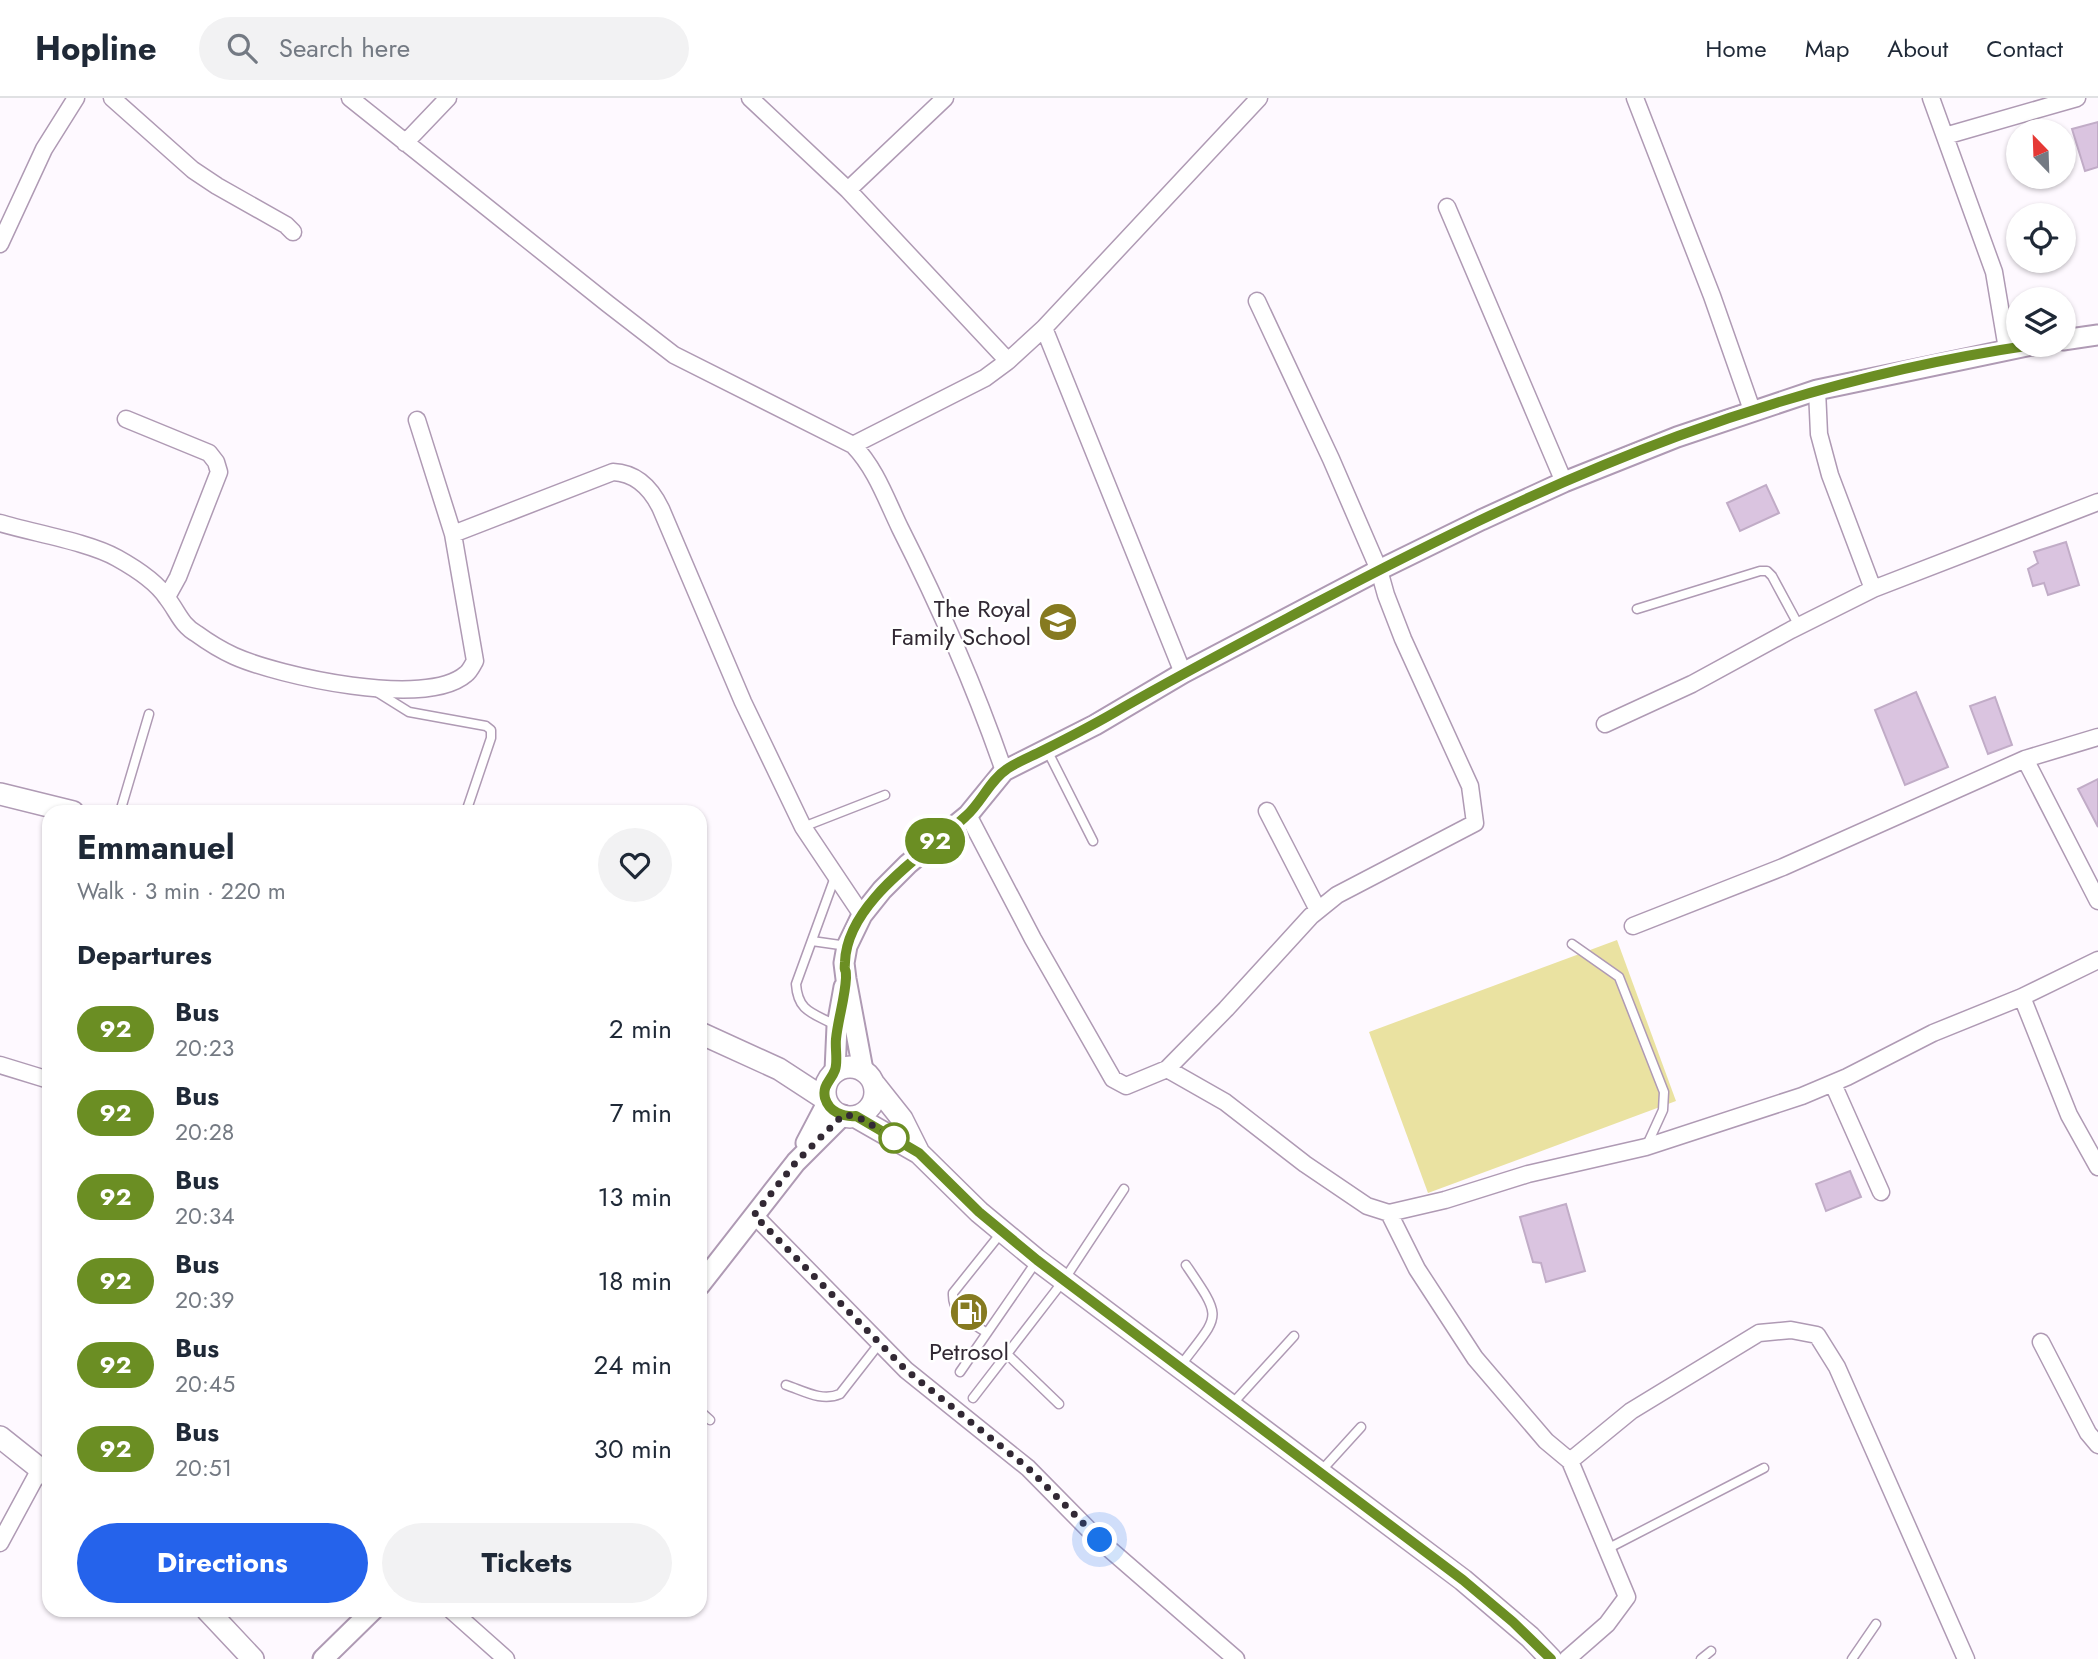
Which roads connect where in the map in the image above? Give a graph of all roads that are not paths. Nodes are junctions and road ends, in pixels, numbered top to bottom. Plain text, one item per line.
1 (76, 98) edge
2 (112, 98) edge
3 (349, 98) edge
4 (448, 98) edge
5 (750, 98) edge
6 (945, 98) edge
7 (1259, 98) edge
8 (1635, 98) edge
9 (1931, 98) edge
10 (2077, 98) edge
11 (1945, 136) junction
12 (405, 143) junction
13 (848, 190) junction
14 (1447, 208) dead end
15 (293, 232) dead end
16 (0, 244) edge
17 (1257, 301) dead end
18 (1044, 328) junction
19 (2098, 335) edge
20 (2076, 338) edge
21 (2006, 343) edge
22 (2006, 349) edge
23 (1008, 361) junction
24 (1817, 390) junction
25 (1752, 410) junction
26 (126, 419) dead end
27 (417, 420) dead end
28 (853, 445) junction
29 (1564, 482) junction
30 (2098, 502) edge
31 (0, 523) edge
32 (453, 534) junction
33 (1379, 570) junction
34 (1873, 590) junction
35 (167, 597) junction
36 (1637, 608) dead end
37 (1799, 626) junction
38 (1183, 673) junction
39 (372, 689) junction
40 (149, 713) dead end
41 (1605, 724) dead end
42 (2098, 737) edge
43 (1046, 749) junction
44 (2025, 759) junction
45 (1004, 771) junction
46 (0, 794) edge
47 (885, 795) dead end
48 (45, 805) edge
49 (122, 805) edge
50 (468, 805) edge
51 (1267, 811) dead end
52 (968, 814) junction
53 (803, 827) junction
54 (1093, 841) dead end
55 (835, 877) junction
56 (2098, 901) edge
57 (1318, 910) junction
58 (862, 915) junction
59 (1633, 926) dead end
60 (812, 941) junction
61 (1572, 944) dead end
62 (847, 946) junction
63 (2098, 960) edge
64 (846, 979) junction
65 (2022, 997) junction
66 (837, 1026) junction
67 (707, 1036) edge
68 (0, 1065) edge
69 (1167, 1069) junction
70 (869, 1077) junction
71 (42, 1078) edge
72 (1833, 1084) junction
73 (836, 1098) junction
74 (1646, 1147) junction
75 (919, 1153) junction
76 (2098, 1167) edge
77 (1124, 1189) dead end
78 (1881, 1192) dead end
79 (1389, 1213) junction
80 (754, 1215) junction
81 (1002, 1232) junction
82 (1037, 1260) junction
83 (1186, 1265) dead end
84 (707, 1277) edge
85 (1064, 1280) junction
86 (987, 1333) junction
87 (1294, 1336) dead end
88 (2041, 1342) dead end
89 (878, 1344) junction
90 (1007, 1354) junction
91 (1179, 1367) junction
92 (960, 1373) dead end
93 (786, 1385) dead end
94 (973, 1398) dead end
95 (1059, 1404) dead end
96 (1231, 1406) junction
97 (707, 1417) edge
98 (710, 1420) dead end
99 (1361, 1427) dead end
100 (0, 1437) edge
101 (2098, 1446) edge
102 (1570, 1461) junction
103 (1764, 1468) dead end
104 (42, 1470) edge
105 (1318, 1473) junction
106 (42, 1475) edge
107 (0, 1543) edge
108 (1606, 1549) junction
109 (213, 1617) edge
110 (366, 1617) edge
111 (459, 1617) edge
112 (1876, 1624) dead end
113 (1711, 1651) dead end
114 (1228, 1657) edge
115 (253, 1659) edge
116 (323, 1659) edge
117 (506, 1659) edge
118 (1551, 1659) edge
119 (1567, 1659) edge
120 (1701, 1659) edge
121 (1852, 1659) edge
122 (1966, 1659) edge

1 - 16 street
2 - 15 street
3 - 12 street
4 - 12 street
5 - 13 street
6 - 13 street
7 - 18 street
8 - 25 street
9 - 11 street
10 - 11 street
11 - 21 street
12 - 28 street
13 - 23 street
14 - 29 street
17 - 33 street
18 - 23 street
18 - 38 street
19 - 20 street
22 - 24 street
23 - 28 street
24 - 25 street
24 - 34 street
25 - 29 street
26 - 35 street
27 - 32 street
28 - 45 street
29 - 33 street
30 - 34 street
31 - 35 street
32 - 39 street
32 - 53 street
33 - 38 street
33 - 57 street
34 - 37 street
35 - 39 street
36 - 37 lane
37 - 41 street
38 - 43 street
39 - 50 lane
40 - 49 lane
42 - 44 street
43 - 45 street
43 - 54 lane
44 - 56 street
44 - 59 street
45 - 52 street
46 - 48 main road
47 - 53 lane
51 - 57 street
52 - 58 street
52 - 69 street
53 - 55 street
55 - 58 street
55 - 60 lane
57 - 69 street
58 - 62 street
60 - 62 lane
60 - 66 lane
61 - 74 lane
62 - 64 street
63 - 65 street
64 - 66 street
64 - 70 street
65 - 72 street
65 - 76 street
66 - 73 street
67 - 73 main road
68 - 71 street
69 - 79 street
70 - 73 main road
70 - 73 main road
70 - 75 main road
72 - 74 street
72 - 78 street
73 - 75 main road
73 - 80 street
74 - 79 street
75 - 81 main road
77 - 85 lane
79 - 102 street
80 - 84 street
80 - 89 street
81 - 82 main road
81 - 86 lane
82 - 85 main road
82 - 86 lane
83 - 91 lane
85 - 90 lane
85 - 91 main road
86 - 92 lane
87 - 96 lane
88 - 101 street
89 - 93 lane
89 - 114 street
90 - 94 lane
90 - 95 lane
91 - 96 main road
96 - 105 main road
97 - 98 lane
99 - 105 lane
100 - 104 main road
102 - 108 street
102 - 122 street
103 - 108 lane
105 - 118 main road
106 - 107 street
108 - 119 street
109 - 115 main road
110 - 116 street
111 - 117 street
112 - 121 lane
113 - 120 lane

